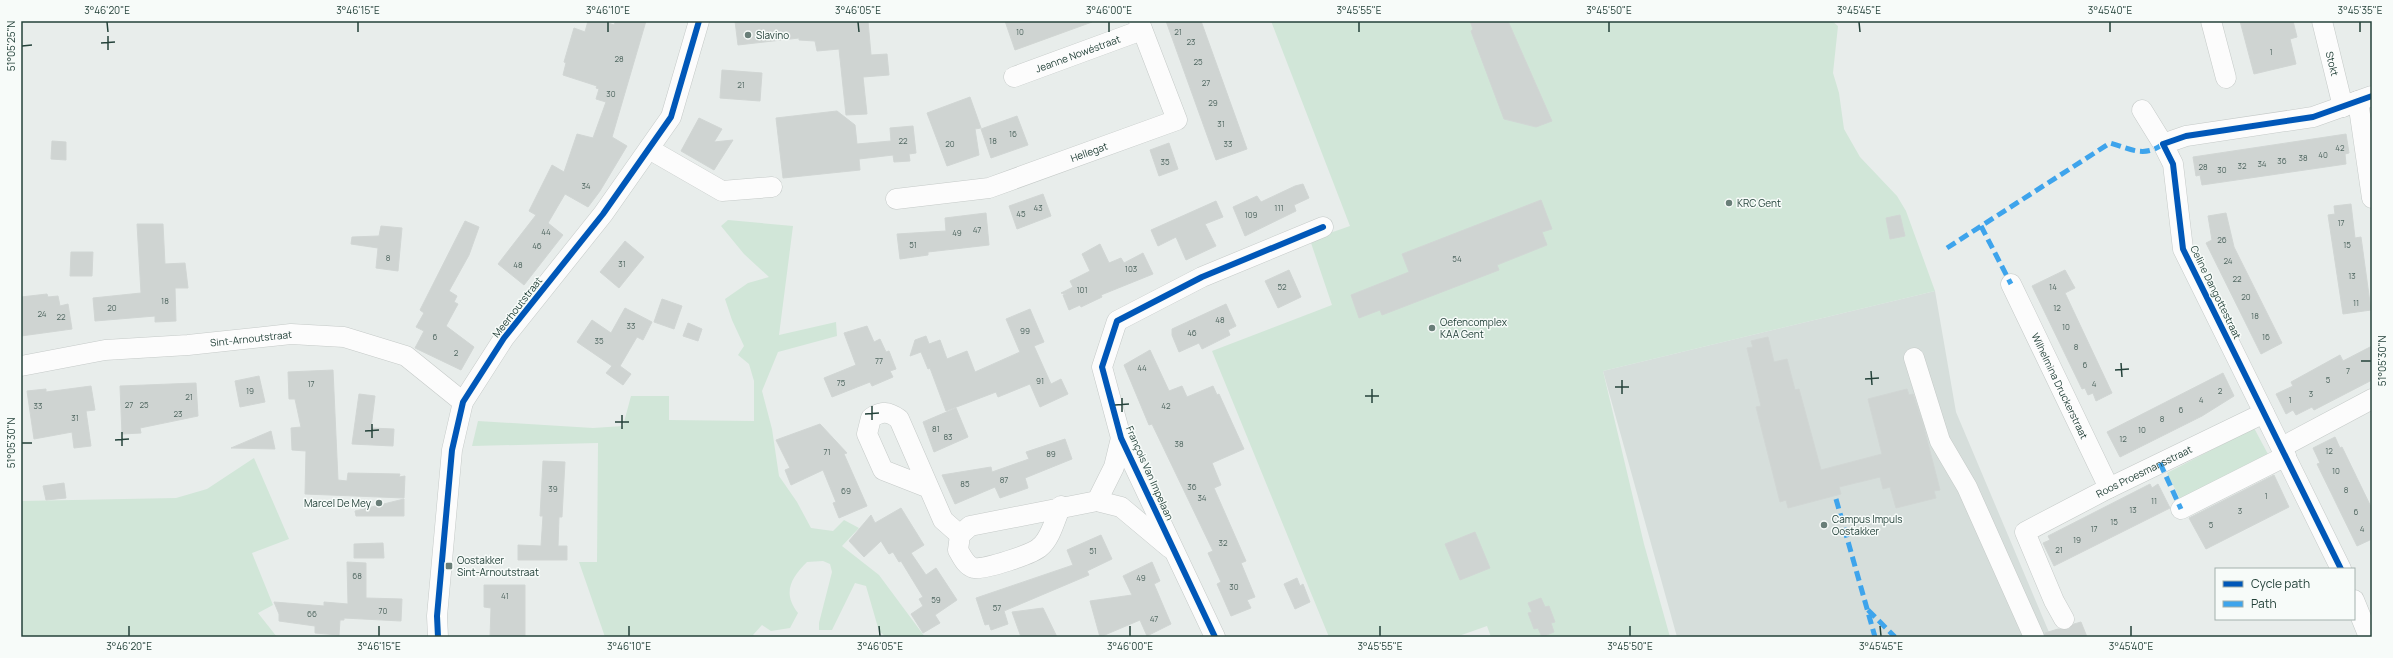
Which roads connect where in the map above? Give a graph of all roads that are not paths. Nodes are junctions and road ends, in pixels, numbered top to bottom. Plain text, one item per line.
1 (699, 21) edge
2 (2211, 21) edge
3 (2322, 21) edge
4 (1141, 25) edge
5 (1014, 77) dead end
6 (2226, 78) dead end
7 (2358, 101) edge
8 (2142, 110) dead end
9 (2163, 144) junction
10 (649, 148) junction
11 (772, 187) dead end
12 (2372, 198) edge
13 (896, 199) dead end
14 (1323, 227) dead end
15 (2011, 284) dead end
16 (1914, 358) dead end
17 (21, 366) edge
18 (2372, 399) edge
19 (463, 402) junction
20 (2264, 413) junction
21 (1121, 438) junction
22 (2284, 452) junction
23 (929, 488) dead end
24 (2109, 488) junction
25 (1097, 500) junction
26 (1061, 506) junction
27 (2181, 509) dead end
28 (960, 535) junction
29 (1175, 552) junction
30 (2341, 568) edge
31 (2355, 602) edge
32 (2064, 619) dead end
33 (438, 637) edge
34 (1215, 637) edge
35 (2034, 637) edge
36 (2369, 637) edge

1 - 10 street, Meerhoutstraat
2 - 6 street
3 - 7 street, Stokt
4 - 5 street, Jeanne Nowéstraat
4 - 13 street, Hellegat
7 - 9 street
7 - 12 street, Stokt
8 - 9 street, Celine Dangottestraat
9 - 20 street, Celine Dangottestraat
10 - 11 street
10 - 19 street, Meerhoutstraat
14 - 21 street, François Van Impelaan
15 - 24 street, Wilhelmina Druckerstraat
16 - 35 street
17 - 19 street, Sint-Arnoutstraat
18 - 22 street
19 - 33 street, Meerhoutstraat
20 - 22 street, Celine Dangottestraat
20 - 24 street, Roos Proesmansstraat
21 - 25 street, François Van Impelaan
21 - 29 street, François Van Impelaan
22 - 27 street
22 - 30 street, Celine Dangottestraat
23 - 28 street
24 - 32 street, Roos Proesmansstraat
25 - 26 street, François Van Impelaan
25 - 29 street, François Van Impelaan
26 - 28 street, François Van Impelaan
26 - 28 street
29 - 34 street, François Van Impelaan
31 - 36 street

